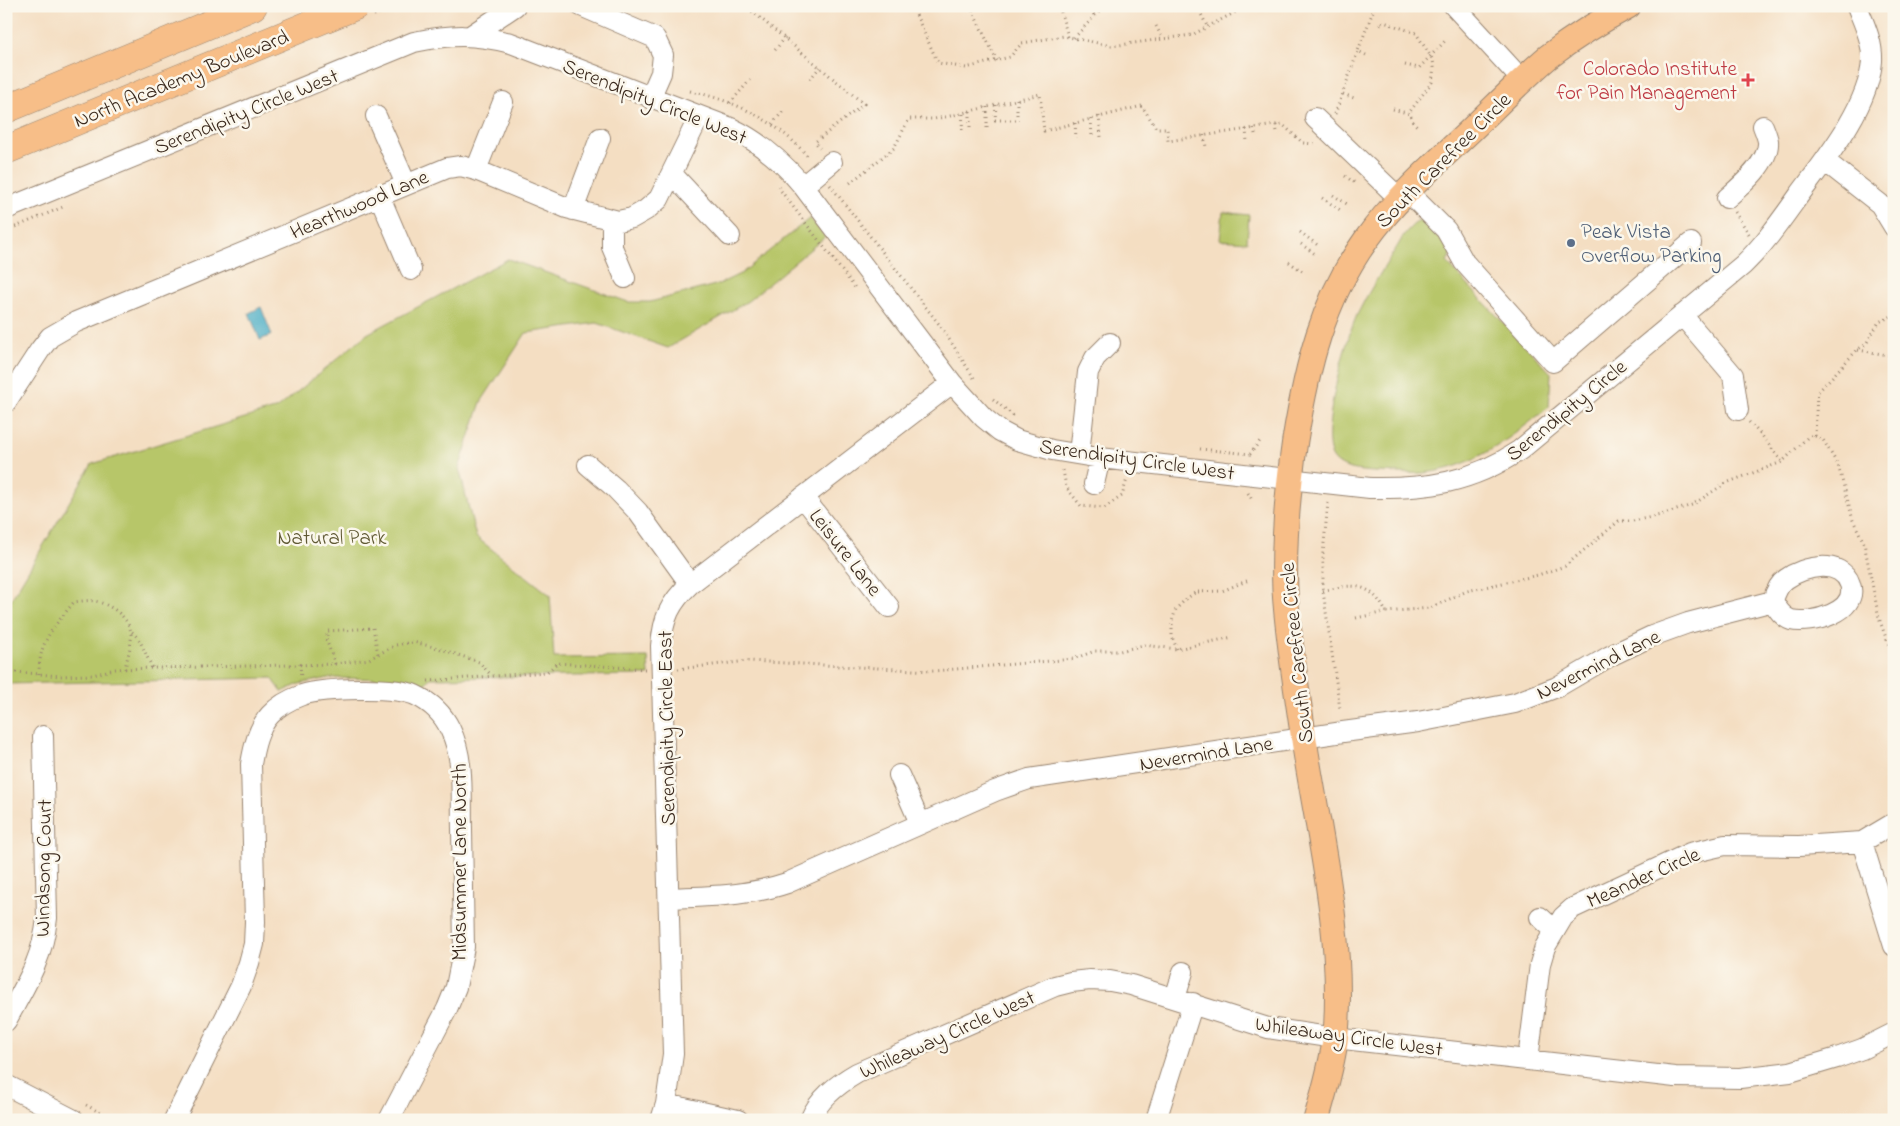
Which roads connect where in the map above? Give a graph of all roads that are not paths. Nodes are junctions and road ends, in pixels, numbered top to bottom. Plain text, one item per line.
1 (253, 6) edge
2 (355, 6) edge
3 (515, 6) edge
4 (581, 6) edge
5 (1454, 6) edge
6 (1628, 6) edge
7 (1857, 6) edge
8 (470, 36) junction
9 (1522, 80) junction
10 (650, 98) junction
11 (503, 102) dead end
12 (6, 109) edge
13 (376, 116) dead end
14 (699, 117) junction
15 (1324, 119) road end
16 (1763, 126) dead end
17 (600, 138) dead end
18 (6, 150) edge
19 (826, 156) road end
20 (1825, 161) junction
21 (476, 170) junction
22 (672, 174) junction
23 (406, 184) junction
24 (802, 186) junction
25 (379, 195) junction
26 (1404, 195) junction
27 (1727, 198) road end
28 (6, 209) edge
29 (574, 210) junction
30 (612, 220) junction
31 (1894, 227) edge
32 (730, 236) dead end
33 (1691, 242) dead end
34 (411, 270) dead end
35 (625, 278) dead end
36 (1682, 315) junction
37 (1110, 343) dead end
38 (952, 383) junction
39 (6, 402) edge
40 (1738, 410) road end
41 (1079, 454) junction
42 (1100, 458) junction
43 (588, 464) dead end
44 (1289, 479) junction
45 (1094, 484) dead end
46 (803, 497) junction
47 (690, 584) junction
48 (1773, 601) dead end
49 (889, 607) dead end
50 (43, 736) dead end
51 (1304, 738) junction
52 (899, 775) dead end
53 (920, 823) junction
54 (1894, 824) edge
55 (1862, 842) junction
56 (670, 898) junction
57 (1894, 946) edge
58 (1183, 972) dead end
59 (1184, 1001) junction
60 (6, 1021) edge
61 (1894, 1033) edge
62 (1336, 1038) junction
63 (1528, 1060) junction
64 (6, 1085) edge
65 (663, 1112) edge
66 (74, 1120) edge
67 (174, 1120) edge
68 (388, 1120) edge
69 (738, 1120) edge
70 (810, 1120) edge
71 (1156, 1120) edge
72 (1316, 1120) edge

1 - 12 highway, North Academy Boulevard
2 - 18 highway, North Academy Boulevard
3 - 8 street
4 - 10 street
5 - 9 street
6 - 9 main road, South Carefree Circle
7 - 20 street, Serendipity Circle
8 - 10 street, Serendipity Circle West
8 - 28 street, Serendipity Circle West
9 - 26 main road, South Carefree Circle
10 - 14 street, Serendipity Circle West
11 - 21 street
13 - 23 street
14 - 22 street, Hearthwood Lane
14 - 24 street, Serendipity Circle West
15 - 26 street
16 - 27 street
17 - 29 street
19 - 24 street
20 - 31 street
20 - 36 street, Serendipity Circle
21 - 23 street, Hearthwood Lane
21 - 29 street, Hearthwood Lane
22 - 30 street, Hearthwood Lane
22 - 32 street
23 - 25 street, Hearthwood Lane
24 - 38 street, Serendipity Circle West
25 - 34 street
25 - 39 street, Hearthwood Lane
26 - 33 street
26 - 44 main road, South Carefree Circle
29 - 30 street, Hearthwood Lane
30 - 35 street
36 - 40 street
36 - 44 street, Serendipity Circle
37 - 41 street
38 - 41 street, Serendipity Circle West
38 - 46 street, Serendipity Circle East
41 - 42 street, Serendipity Circle West
42 - 44 street, Serendipity Circle West
42 - 45 street
43 - 47 street
44 - 51 main road, South Carefree Circle
46 - 47 street, Serendipity Circle East
46 - 49 street, Leisure Lane
47 - 56 street, Serendipity Circle East
48 - 51 street, Nevermind Lane
50 - 60 street, Windsong Court
51 - 53 street, Nevermind Lane
51 - 62 main road, South Carefree Circle
52 - 53 street
53 - 56 street, Nevermind Lane
54 - 55 street, Meander Circle
55 - 57 street
55 - 63 street, Meander Circle
56 - 65 street, Serendipity Circle East
58 - 59 street
59 - 62 street, Whileaway Circle West
59 - 70 street, Whileaway Circle West
59 - 71 street
61 - 63 street, Whileaway Circle West
62 - 63 street, Whileaway Circle West
62 - 72 main road, South Carefree Circle
64 - 66 street
65 - 69 street
67 - 68 street, Midsummer Lane North

